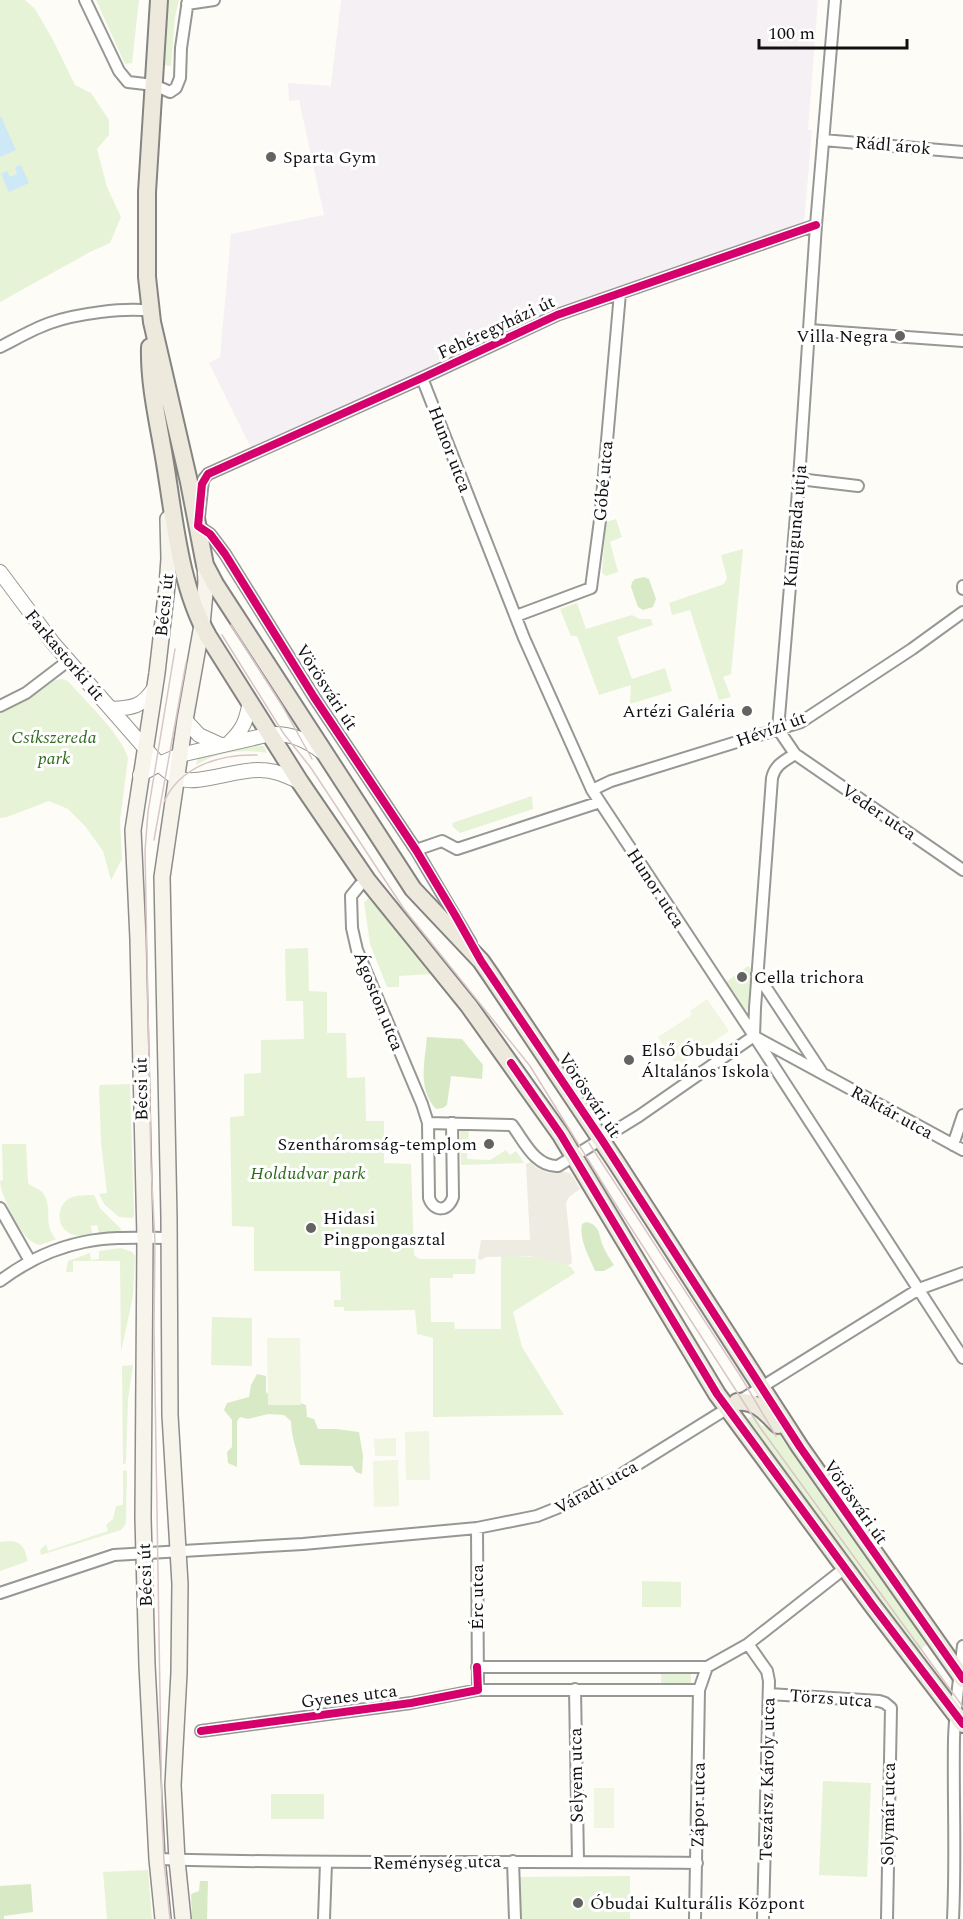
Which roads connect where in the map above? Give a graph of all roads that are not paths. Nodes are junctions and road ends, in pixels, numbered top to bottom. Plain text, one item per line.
1 (85, 0) edge
2 (159, 0) edge
3 (214, 0) edge
4 (835, 0) edge
5 (187, 2) edge
6 (154, 86) junction
7 (823, 140) junction
8 (963, 152) edge
9 (816, 225) junction
10 (620, 293) junction
11 (152, 317) junction
12 (809, 330) junction
13 (963, 340) edge
14 (0, 347) edge
15 (422, 378) junction
16 (167, 477) junction
17 (799, 479) junction
18 (202, 484) joint
19 (858, 486) dead end
20 (198, 526) junction
21 (205, 565) junction
22 (0, 572) edge
23 (963, 612) edge
24 (516, 616) junction
25 (202, 626) junction
26 (68, 661) junction
27 (154, 687) junction
28 (250, 702) junction
29 (0, 706) edge
30 (111, 709) junction
31 (185, 720) junction
32 (778, 729) junction
33 (271, 734) junction
34 (225, 744) junction
35 (145, 745) junction
36 (795, 754) junction
37 (180, 755) junction
38 (326, 755) junction
39 (159, 764) junction
40 (140, 775) junction
41 (177, 778) junction
42 (300, 782) junction
43 (592, 790) junction
44 (600, 802) junction
45 (416, 850) junction
46 (963, 870) edge
47 (367, 880) junction
48 (481, 961) junction
49 (757, 973) junction
50 (754, 1036) junction
51 (822, 1073) junction
52 (963, 1115) edge
53 (428, 1123) junction
54 (452, 1123) junction
55 (602, 1140) junction
56 (953, 1145) junction
57 (963, 1150) edge
58 (574, 1157) junction
59 (0, 1208) edge
60 (145, 1238) junction
61 (169, 1238) junction
62 (30, 1261) junction
63 (963, 1273) edge
64 (0, 1281) edge
65 (919, 1289) junction
66 (963, 1358) edge
67 (761, 1387) junction
68 (732, 1405) junction
69 (800, 1447) junction
70 (477, 1528) junction
71 (179, 1550) junction
72 (144, 1552) junction
73 (845, 1568) junction
74 (0, 1593) edge
75 (748, 1644) junction
76 (963, 1647) edge
77 (477, 1667) junction
78 (707, 1667) junction
79 (961, 1677) edge
80 (478, 1689) junction
81 (575, 1689) junction
82 (699, 1690) junction
83 (769, 1694) junction
84 (891, 1708) joint
85 (961, 1715) edge
86 (201, 1731) dead end
87 (963, 1838) edge
88 (157, 1859) junction
89 (955, 1859) junction
90 (177, 1860) junction
91 (513, 1861) junction
92 (578, 1861) junction
93 (326, 1863) junction
94 (697, 1863) junction
95 (163, 1919) edge
96 (183, 1919) edge
97 (324, 1919) edge
98 (515, 1919) edge
99 (695, 1919) edge
100 (763, 1919) edge
101 (887, 1919) edge
102 (953, 1919) edge

1 - 6 street
2 - 6 main road, Bécsi út
3 - 5 street
4 - 7 street, Kunigunda útja
5 - 6 street
6 - 11 main road, Bécsi út
7 - 8 street, Rádl árok
7 - 9 street, Kunigunda útja
9 - 10 street, Fehéregyházi út
9 - 12 street, Kunigunda útja
10 - 15 street, Fehéregyházi út
10 - 24 street, Góbé utca
11 - 14 street
11 - 16 main road, Bécsi út
11 - 20 main road, Bécsi út
12 - 13 street
12 - 17 street, Kunigunda útja
15 - 18 street, Fehéregyházi út
15 - 24 street, Hunor utca
16 - 25 main road
16 - 27 main road, Bécsi út
17 - 19 street
17 - 32 street, Kunigunda útja
18 - 20 street, Bécsi út
20 - 21 main road, Bécsi út
20 - 45 street, Vörösvári út
21 - 25 main road, Bécsi út
21 - 38 main road, Vörösvári út
22 - 26 street, Farkastorki út
23 - 32 street, Hévízi út
24 - 43 street, Hunor utca
25 - 28 main road
25 - 31 main road, Bécsi út
26 - 29 street
26 - 30 street, Farkastorki út
27 - 30 street, Farkastorki út
27 - 35 main road, Bécsi út
28 - 33 main road
28 - 34 street
30 - 35 street, Farkastorki út
31 - 34 street
31 - 37 main road, Bécsi út
32 - 36 street
32 - 43 street, Hévízi út
33 - 34 street
33 - 38 street, Vörösvári út
33 - 42 main road
34 - 37 street
35 - 37 street
35 - 39 street, Farkastorki út
35 - 40 main road, Bécsi út
36 - 46 street, Veder utca
36 - 49 street
37 - 39 street
37 - 41 main road, Bécsi út
38 - 48 main road, Vörösvári út
39 - 40 street
39 - 41 street, Farkastorki út
40 - 60 main road, Bécsi út
41 - 42 street
41 - 61 main road, Bécsi út
42 - 47 main road
43 - 44 street, Hunor utca
44 - 45 street
44 - 50 street, Hunor utca
45 - 48 street, Vörösvári út
47 - 53 street, Ágoston utca
47 - 58 main road
48 - 55 main road, Vörösvári út
49 - 50 street
49 - 51 street, Raktár utca
50 - 51 street, Raktár utca
50 - 55 street
50 - 65 street, Hunor utca
51 - 56 street, Raktár utca
52 - 56 street
53 - 54 street
53 - 54 street, Ágoston utca
54 - 58 street
55 - 58 street
55 - 67 main road, Vörösvári út
56 - 57 street, Raktár utca
58 - 68 main road
59 - 62 street
60 - 61 street
60 - 62 street
60 - 72 main road, Bécsi út
61 - 71 main road, Bécsi út
62 - 64 street
63 - 65 street, Váradi utca
65 - 66 street, Hunor utca
65 - 67 street, Váradi utca
67 - 68 street, Váradi utca
67 - 69 main road, Vörösvári út
68 - 69 main road
68 - 70 street, Váradi utca
68 - 73 main road
69 - 79 main road, Vörösvári út
70 - 71 street, Váradi utca
70 - 77 street, Érc utca
71 - 72 street, Váradi utca
71 - 90 main road, Bécsi út
72 - 74 street, Váradi utca
72 - 88 main road, Bécsi út
73 - 75 street
73 - 85 main road
75 - 78 street
75 - 83 street, Teszársz Károly utca
76 - 79 street
77 - 78 street
77 - 80 street
78 - 82 street
79 - 85 street
80 - 81 street, Gyenes utca
80 - 86 street, Gyenes utca
81 - 82 street, Gyenes utca
81 - 92 street, Selyem utca
82 - 94 street, Zápor utca
83 - 84 street, Törzs utca
83 - 100 street, Teszársz Károly utca
84 - 101 street, Solymár utca
85 - 89 street
87 - 89 street
88 - 90 street
88 - 95 main road, Bécsi út
89 - 102 street
90 - 93 street, Reménység utca
90 - 96 main road, Bécsi út
91 - 92 street, Reménység utca
91 - 93 street, Reménység utca
91 - 98 street
92 - 94 street, Reménység utca
93 - 97 street
94 - 99 street, Zápor utca

